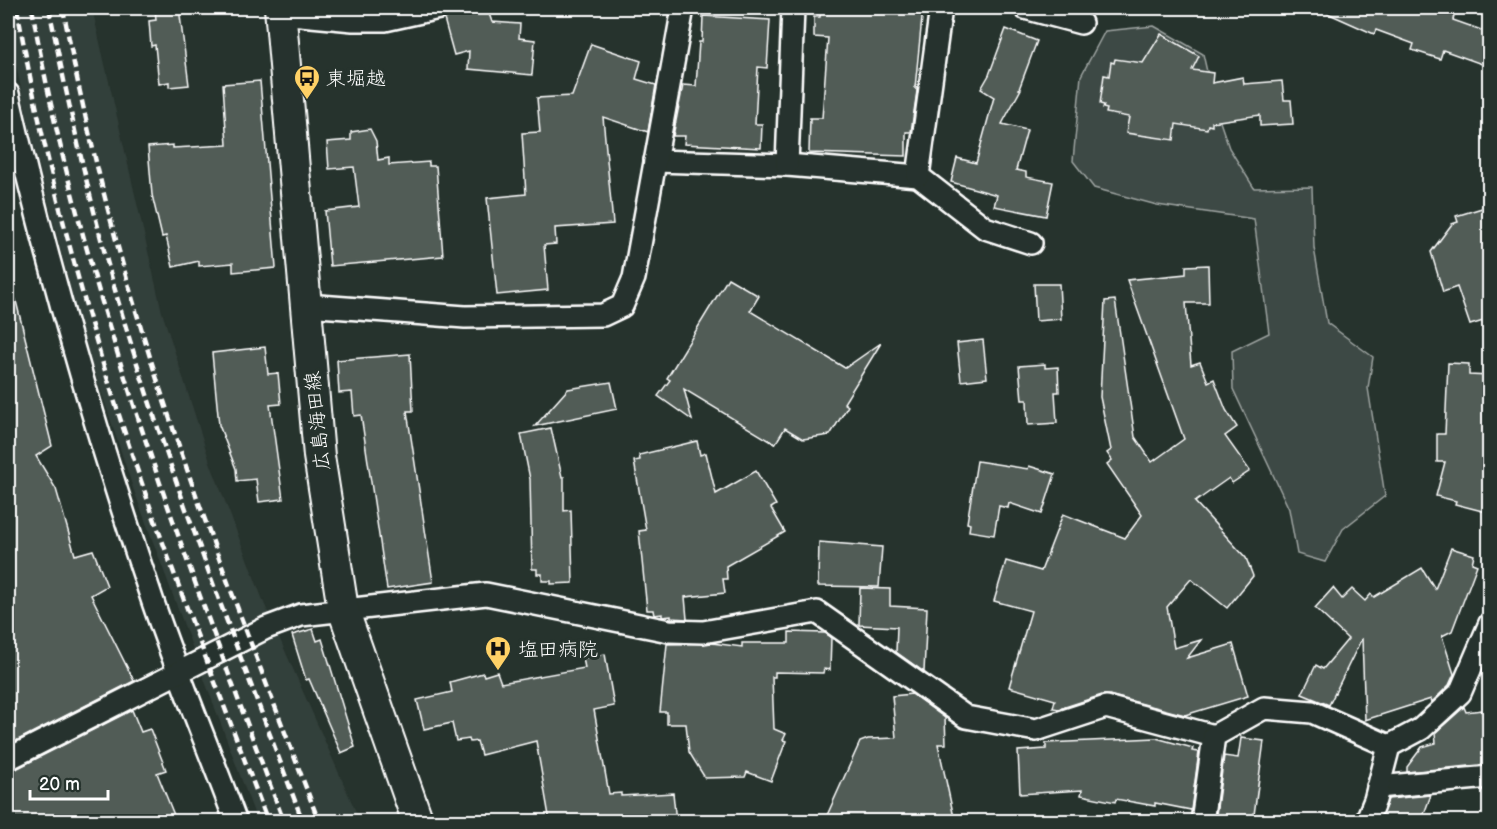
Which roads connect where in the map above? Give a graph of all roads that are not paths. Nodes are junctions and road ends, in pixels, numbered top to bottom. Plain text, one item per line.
1 (439, 8) edge
2 (793, 8) edge
3 (940, 8) edge
4 (1025, 8) edge
5 (683, 9) edge
6 (280, 10) edge
7 (1081, 23) dead end
8 (8, 93) edge
9 (655, 160) junction
10 (787, 165) junction
11 (918, 176) junction
12 (1031, 243) dead end
13 (306, 305) junction
14 (343, 609) junction
15 (1490, 623) edge
16 (1485, 648) edge
17 (180, 673) junction
18 (1214, 736) junction
19 (1389, 746) junction
20 (8, 759) edge
21 (1490, 777) edge
22 (1378, 787) junction
23 (237, 822) edge
24 (418, 822) edge
25 (1202, 822) edge
26 (1366, 822) edge

1 - 6 street
2 - 10 street
3 - 11 street
4 - 7 street
5 - 9 street
6 - 13 main road, 広島海田線
8 - 17 street
9 - 10 street
9 - 13 street
10 - 11 street
11 - 12 street
13 - 14 main road, 広島海田線
14 - 17 street
14 - 18 street
14 - 24 main road, 広島海田線
15 - 16 street
16 - 19 street
17 - 20 street
17 - 23 street
18 - 19 street
18 - 25 street
19 - 22 street
21 - 22 street
22 - 26 street

